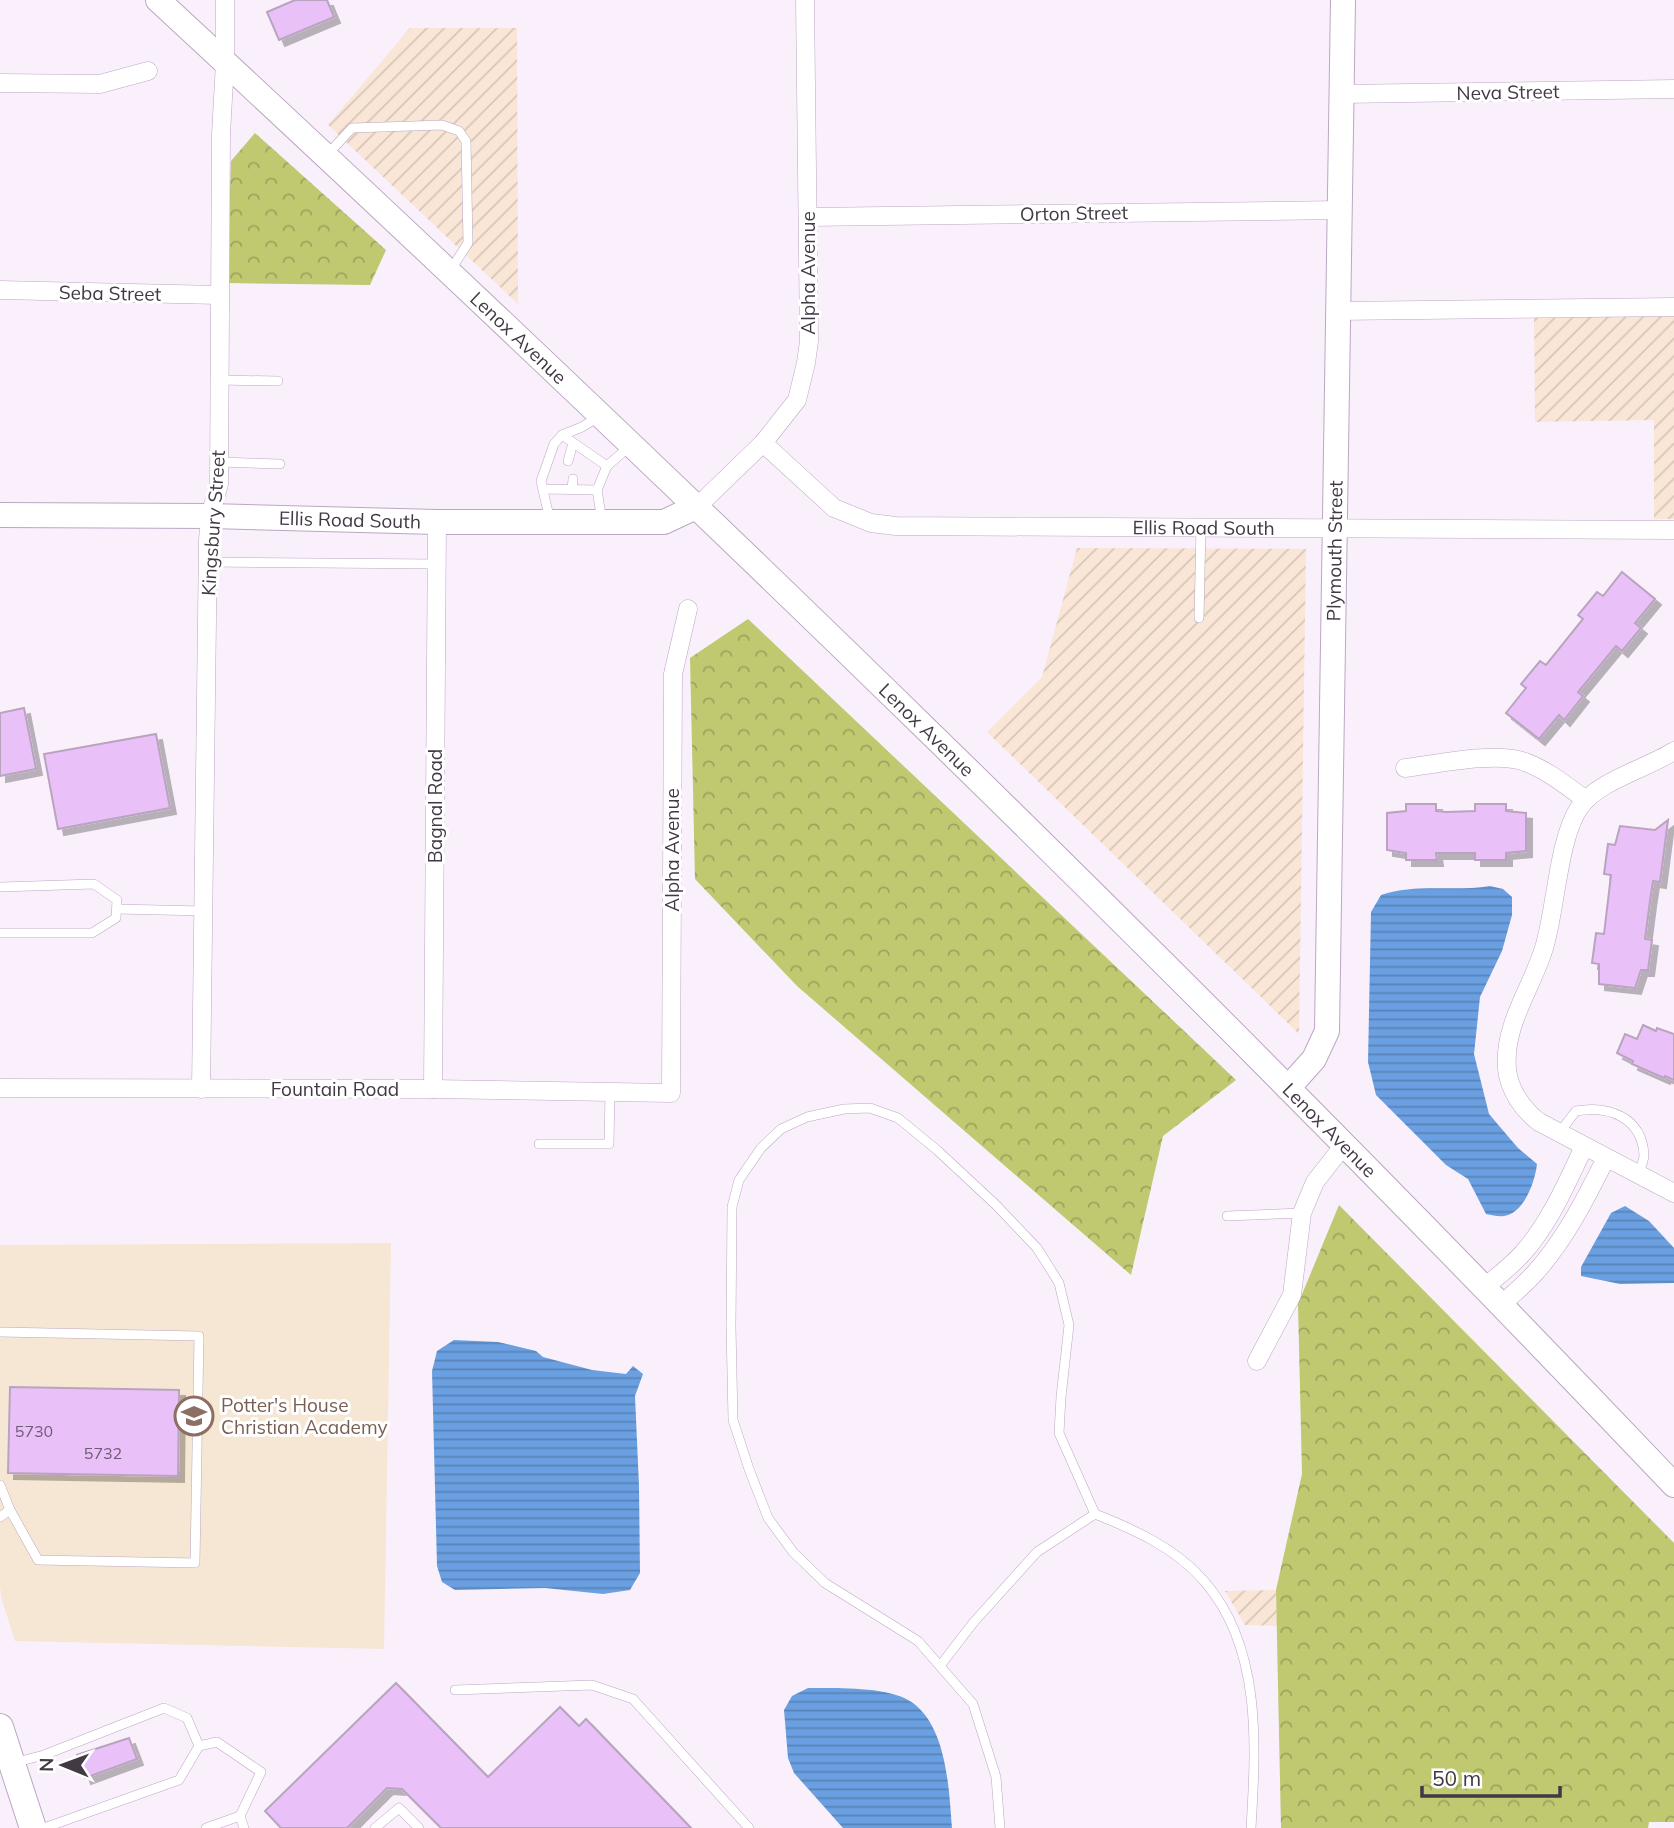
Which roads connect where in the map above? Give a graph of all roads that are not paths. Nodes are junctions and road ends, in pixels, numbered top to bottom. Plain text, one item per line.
1 (158, 0) edge
2 (225, 0) edge
3 (805, 0) edge
4 (1343, 0) edge
5 (225, 63) junction
6 (148, 71) dead end
7 (0, 83) edge
8 (1674, 89) edge
9 (1342, 94) junction
10 (325, 156) junction
11 (1340, 210) junction
12 (808, 217) junction
13 (449, 273) junction
14 (0, 290) edge
15 (219, 295) junction
16 (1674, 307) edge
17 (1338, 311) junction
18 (219, 380) junction
19 (278, 381) dead end
20 (599, 416) junction
21 (562, 435) junction
22 (573, 443) junction
23 (763, 443) junction
24 (631, 445) junction
25 (568, 461) dead end
26 (219, 462) junction
27 (280, 464) dead end
28 (607, 466) junction
29 (573, 479) dead end
30 (543, 489) junction
31 (572, 490) junction
32 (597, 490) junction
33 (698, 506) junction
34 (0, 515) edge
35 (210, 516) junction
36 (437, 522) junction
37 (550, 522) junction
38 (602, 522) junction
39 (1201, 526) junction
40 (1335, 527) junction
41 (1674, 530) edge
42 (208, 562) junction
43 (436, 564) junction
44 (688, 609) dead end
45 (1199, 618) dead end
46 (1674, 751) edge
47 (1405, 768) dead end
48 (1586, 800) junction
49 (0, 887) edge
50 (117, 909) junction
51 (203, 911) junction
52 (0, 933) edge
53 (0, 1088) edge
54 (1288, 1088) junction
55 (201, 1089) junction
56 (433, 1089) junction
57 (610, 1092) junction
58 (671, 1093) joint
59 (1559, 1133) junction
60 (539, 1144) dead end
61 (1344, 1145) junction
62 (1584, 1147) junction
63 (1606, 1158) junction
64 (1637, 1175) junction
65 (1674, 1193) edge
66 (1302, 1213) junction
67 (1227, 1216) dead end
68 (1494, 1295) junction
69 (0, 1332) edge
70 (1257, 1361) dead end
71 (0, 1485) edge
72 (1674, 1485) edge
73 (10, 1510) junction
74 (1094, 1514) junction
75 (0, 1517) edge
76 (940, 1666) junction
77 (455, 1690) dead end
78 (0, 1727) edge
79 (199, 1746) junction
80 (6, 1765) edge
81 (240, 1816) junction
82 (33, 1828) edge
83 (44, 1828) edge
84 (206, 1828) edge
85 (244, 1828) edge
86 (375, 1828) edge
87 (419, 1828) edge
88 (749, 1828) edge
89 (1000, 1828) edge
90 (1251, 1828) edge

1 - 5 main road, Lenox Avenue
2 - 5 street, Kingsbury Street
3 - 12 street, Alpha Avenue
4 - 9 main road, Plymouth Street
5 - 10 main road, Lenox Avenue
5 - 15 street, Kingsbury Street
6 - 7 street
8 - 9 street, Neva Street
9 - 11 main road, Plymouth Street
10 - 13 main road, Lenox Avenue
10 - 13 lane
11 - 12 street, Orton Street
11 - 17 main road, Plymouth Street
12 - 23 street, Alpha Avenue
13 - 20 main road, Lenox Avenue
14 - 15 street, Seba Street
15 - 18 street, Kingsbury Street
16 - 17 street
17 - 40 main road, Plymouth Street
18 - 19 lane
18 - 26 street, Kingsbury Street
20 - 21 lane
20 - 24 main road, Lenox Avenue
21 - 22 lane
21 - 30 lane
22 - 25 lane
22 - 28 lane
23 - 33 street, Alpha Avenue
23 - 39 street, Ellis Road South
24 - 28 lane
24 - 33 main road, Lenox Avenue
26 - 27 lane
26 - 35 street, Kingsbury Street
28 - 32 lane
29 - 31 lane
30 - 31 lane
30 - 37 lane
31 - 32 lane
32 - 38 lane
33 - 38 main road, Ellis Road South
33 - 54 main road, Lenox Avenue
34 - 35 main road, Ellis Road South
35 - 36 main road, Ellis Road South
35 - 42 street, Kingsbury Street
36 - 37 main road, Ellis Road South
36 - 43 street, Bagnal Road
37 - 38 main road, Ellis Road South
39 - 40 street, Ellis Road South
39 - 45 lane
40 - 41 street, Ellis Road South
40 - 54 main road, Plymouth Street
42 - 43 lane
42 - 51 street, Kingsbury Street
43 - 56 street, Bagnal Road
44 - 58 street, Alpha Avenue
46 - 48 street
47 - 48 street
48 - 59 street
49 - 50 lane
50 - 51 lane
50 - 52 lane
51 - 55 street, Kingsbury Street
53 - 55 street, Fountain Road
54 - 61 main road, Lenox Avenue
55 - 56 street, Fountain Road
56 - 57 street, Fountain Road
57 - 58 street, Fountain Road
57 - 60 lane
59 - 62 street
59 - 64 lane
61 - 66 street
61 - 68 main road, Lenox Avenue
62 - 63 street
62 - 68 street
63 - 64 street
63 - 68 street
64 - 65 street
66 - 67 lane
66 - 70 street
68 - 72 main road, Lenox Avenue
69 - 73 lane
71 - 73 lane
73 - 75 lane
74 - 76 lane
74 - 76 lane
74 - 90 lane
76 - 89 lane
77 - 88 lane
78 - 80 main road
79 - 80 lane
79 - 81 lane
79 - 83 lane
80 - 82 main road
81 - 84 lane
81 - 85 lane
86 - 87 lane

